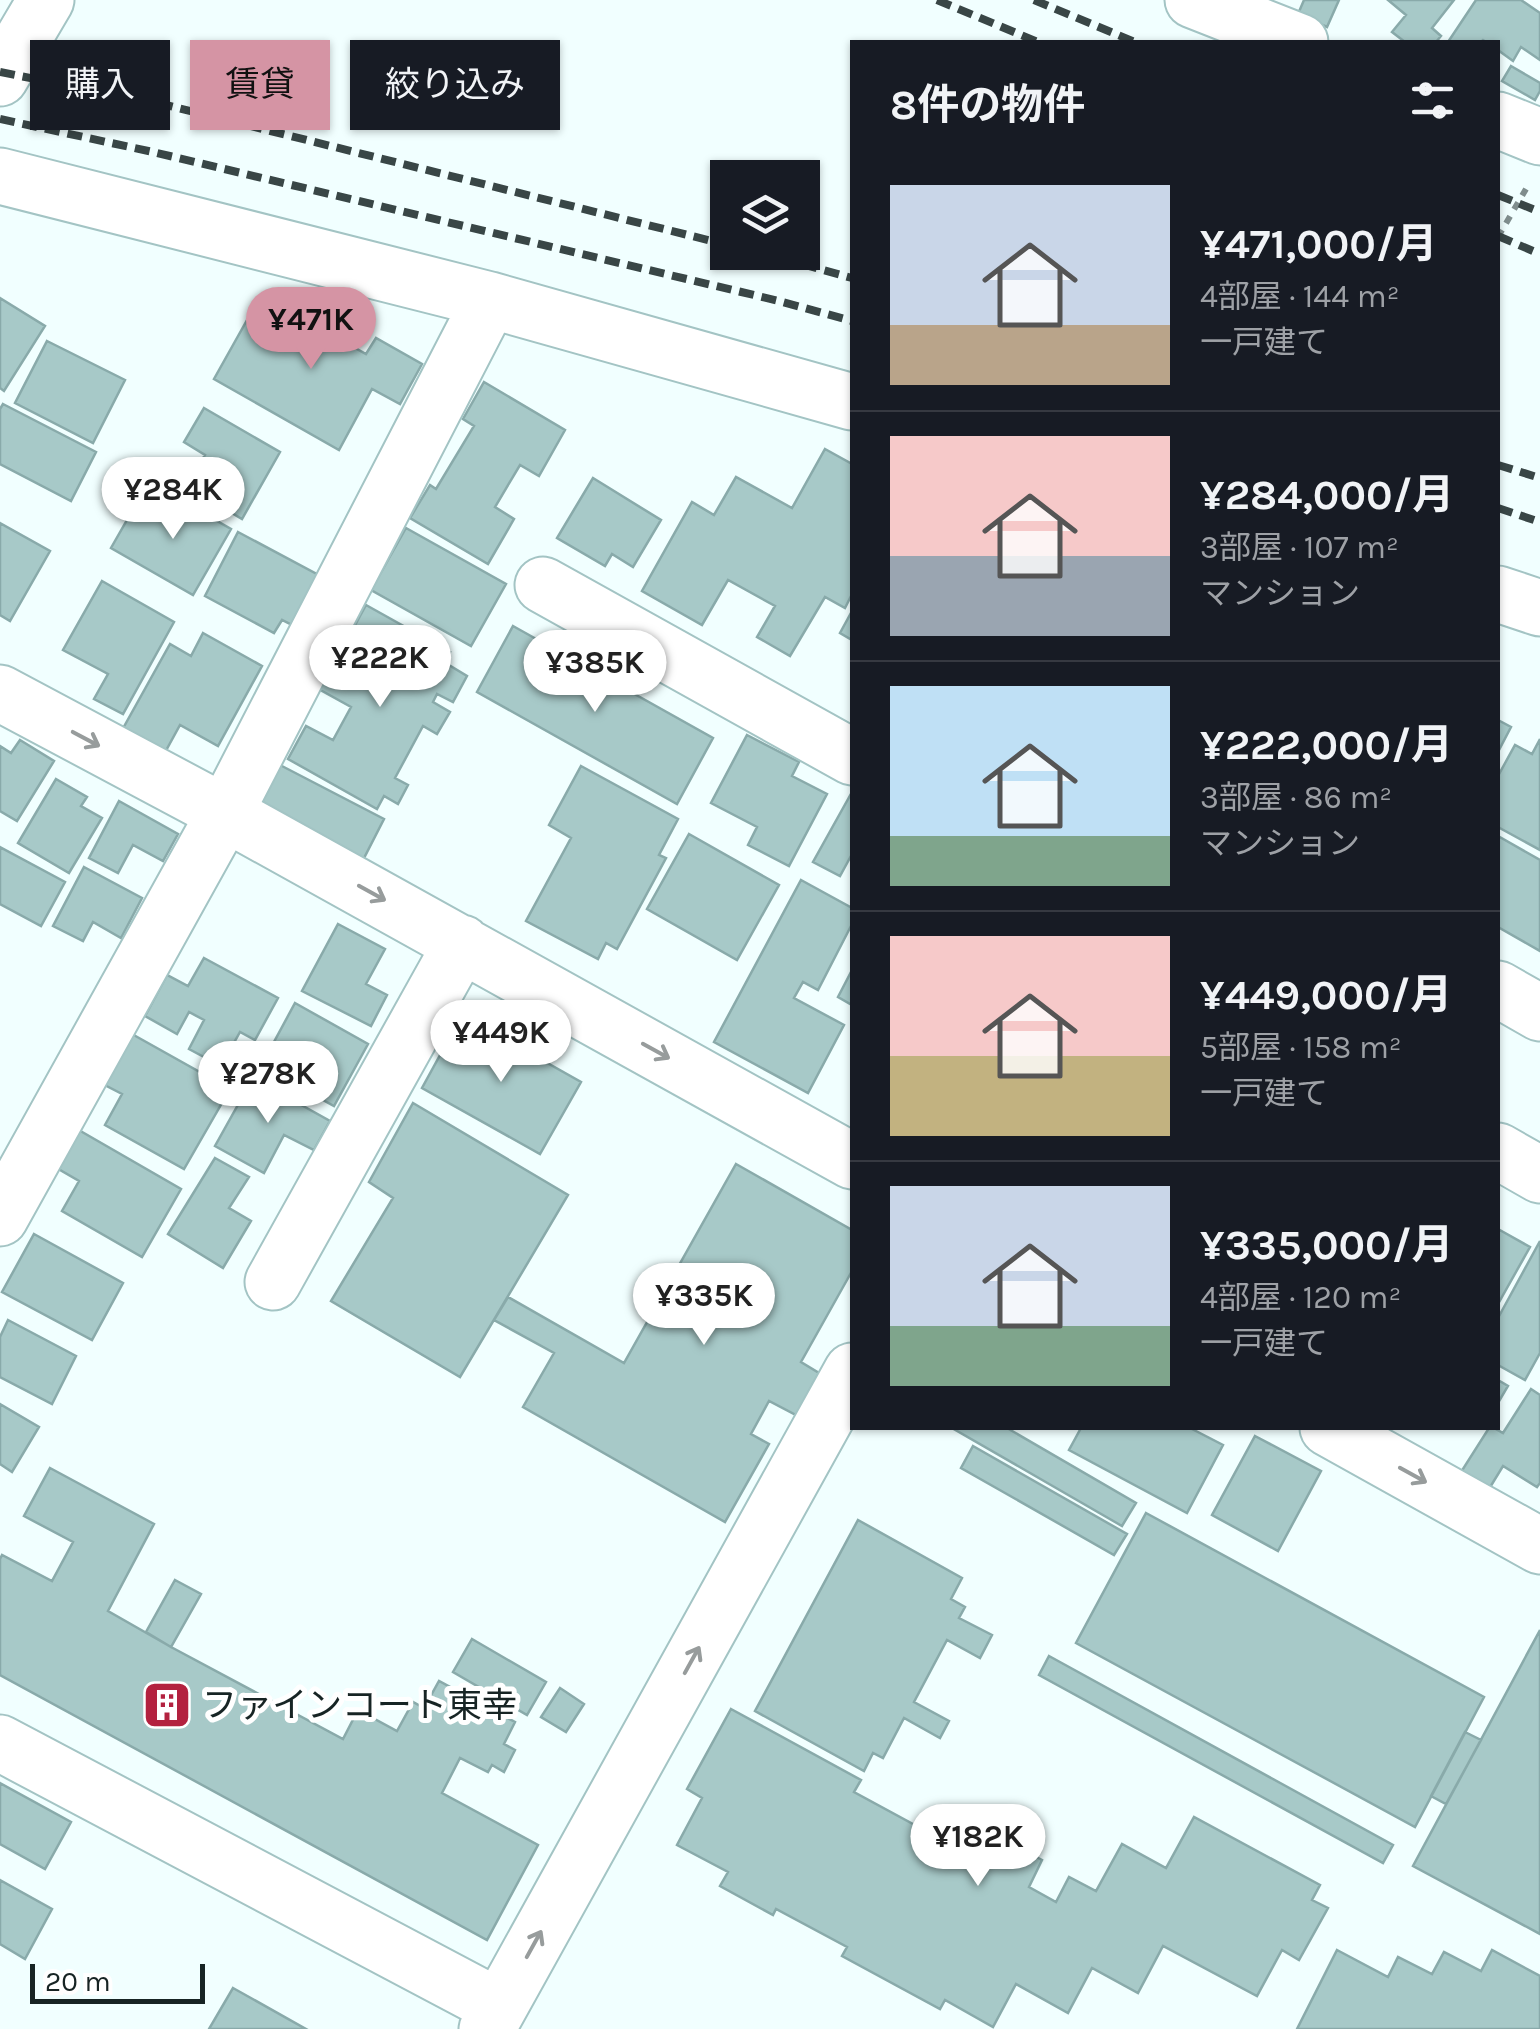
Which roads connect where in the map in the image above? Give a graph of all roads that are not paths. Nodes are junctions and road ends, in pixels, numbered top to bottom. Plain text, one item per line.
1 (46, 0) edge
2 (1192, 0) edge
3 (1295, 40) edge
4 (0, 78) edge
5 (1500, 122) edge
6 (1536, 159) edge
7 (0, 176) edge
8 (490, 300) junction
9 (850, 401) edge
10 (544, 586) dead end
11 (1500, 595) edge
12 (1540, 608) edge
13 (0, 693) edge
14 (850, 757) edge
15 (225, 813) junction
16 (462, 943) junction
17 (1500, 990) edge
18 (1540, 1013) edge
19 (1500, 1152) edge
20 (850, 1160) edge
21 (1540, 1174) edge
22 (0, 1218) edge
23 (273, 1282) dead end
24 (850, 1375) edge
25 (1332, 1430) edge
26 (1540, 1546) edge
27 (0, 1743) edge
28 (493, 2018) edge

1 - 4 street
2 - 3 street
5 - 6 street
7 - 8 street
8 - 9 street
8 - 15 street
10 - 14 street
11 - 12 street
13 -> 15 street
15 -> 16 street
15 - 22 street
16 -> 20 street
16 - 23 street
17 - 18 street
19 - 21 street
28 -> 24 street
25 -> 26 street
27 - 28 street

